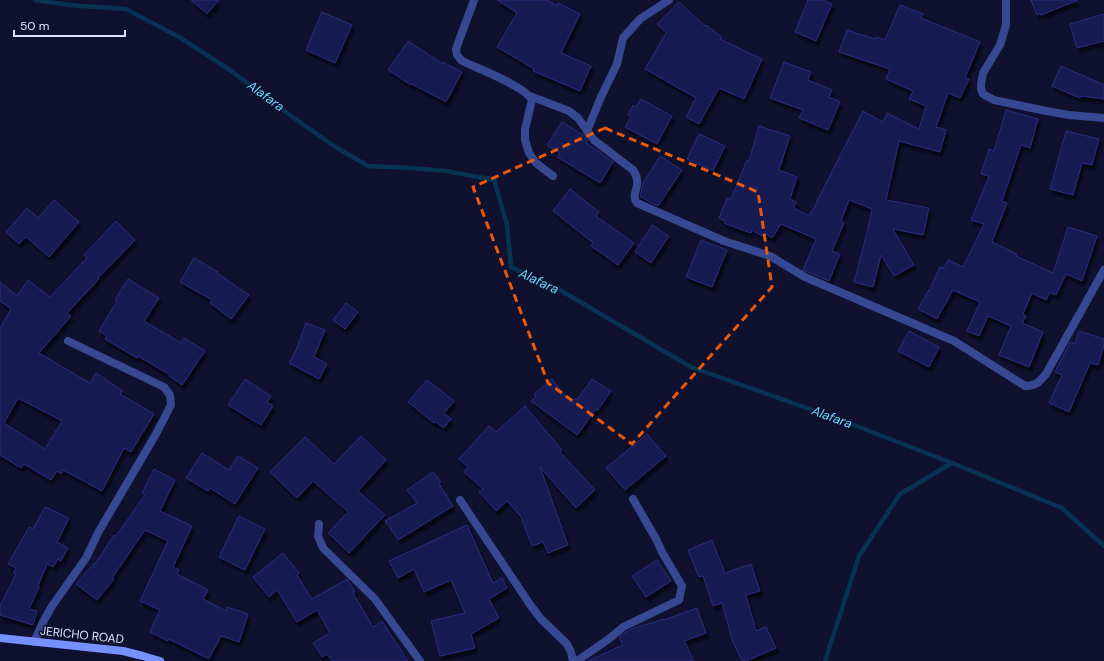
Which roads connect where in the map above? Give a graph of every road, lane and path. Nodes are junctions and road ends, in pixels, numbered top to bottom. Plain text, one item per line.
1 (474, 0) edge
2 (669, 0) edge
3 (1006, 0) edge
4 (530, 96) junction
5 (1104, 118) edge
6 (587, 130) junction
7 (553, 176) dead end
8 (1103, 274) edge
9 (68, 341) dead end
10 (633, 499) dead end
11 (460, 500) dead end
12 (319, 524) dead end
13 (0, 638) edge
14 (34, 642) junction
15 (142, 658) edge
16 (160, 661) edge
17 (420, 661) edge
18 (574, 661) edge
19 (577, 661) edge

1 - 4 street
2 - 6 street
3 - 5 street
4 - 6 street
4 - 7 street
6 - 8 street
9 - 14 street
10 - 19 street
11 - 18 street
12 - 17 street
13 - 14 street, JERICHO ROAD
14 - 15 street, JERICHO ROAD
15 - 16 street, JERICHO ROAD

